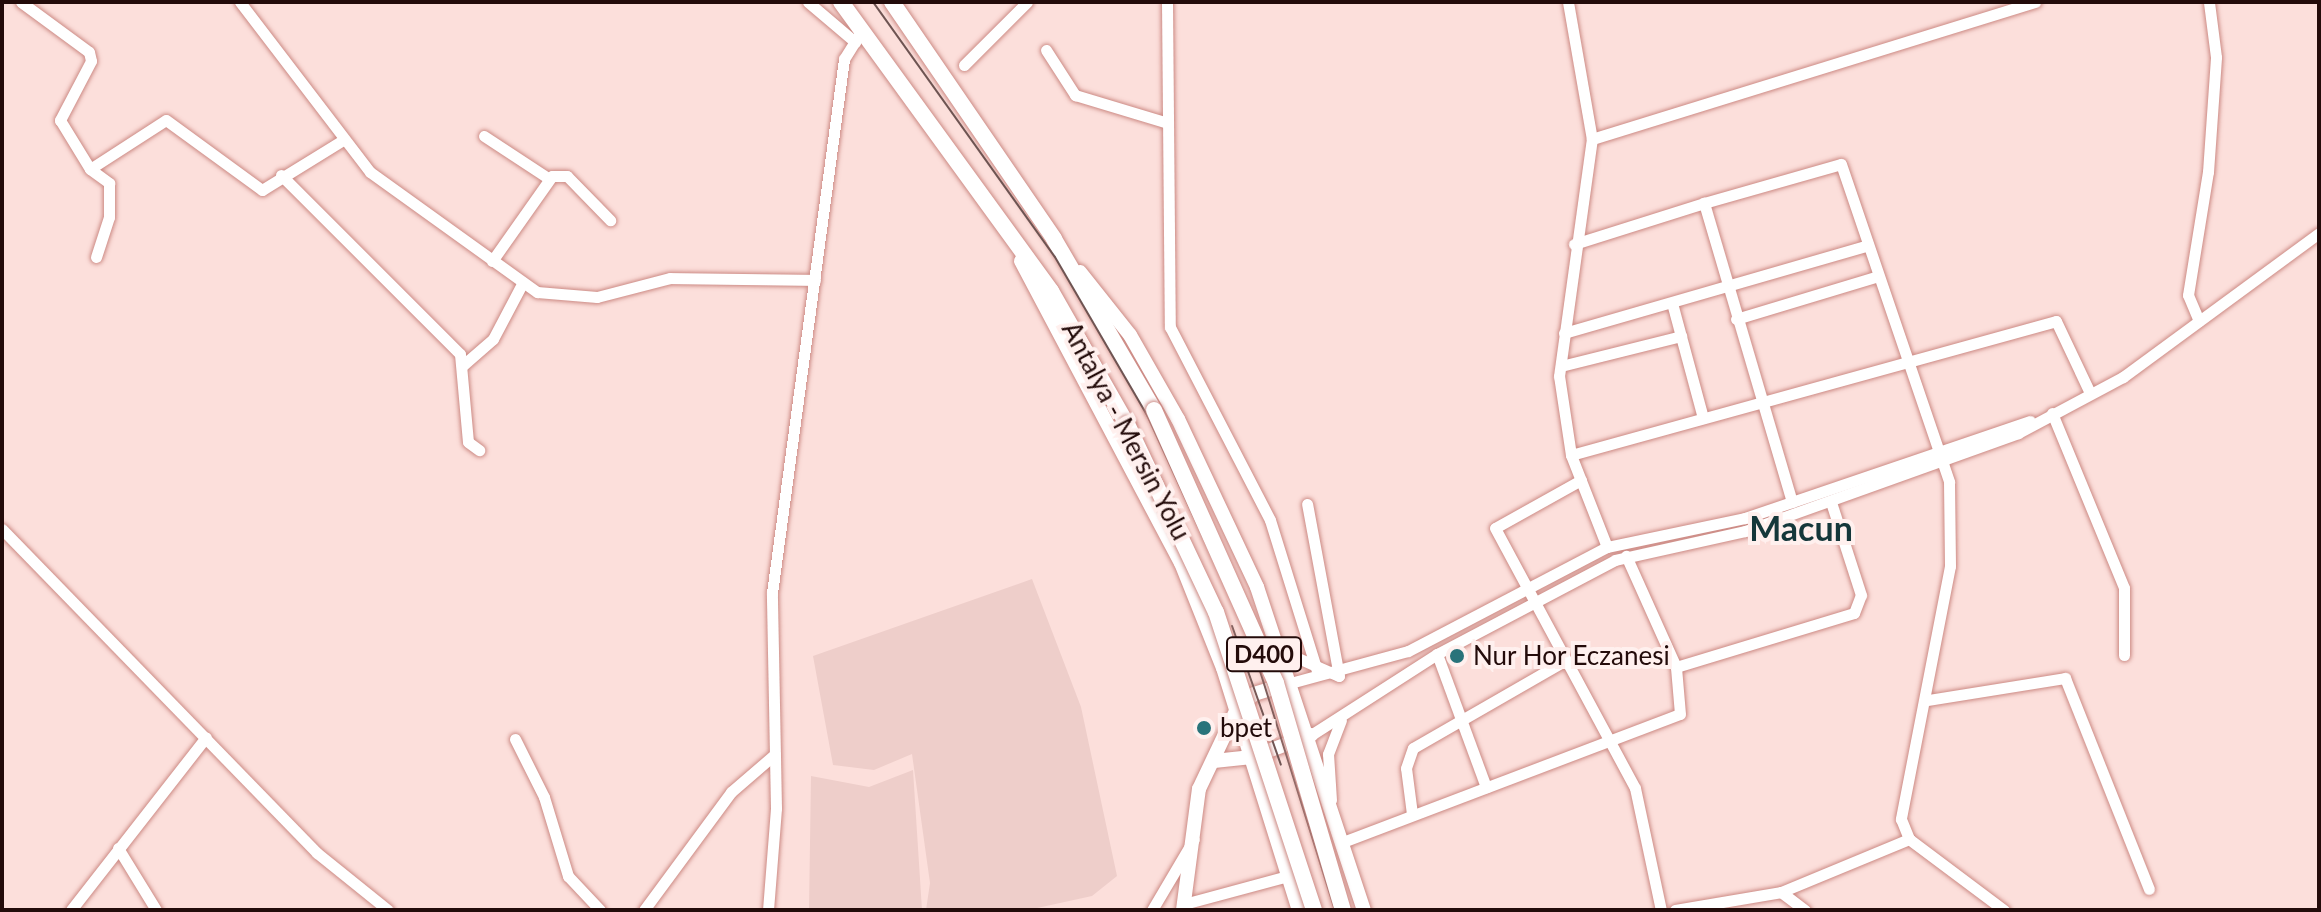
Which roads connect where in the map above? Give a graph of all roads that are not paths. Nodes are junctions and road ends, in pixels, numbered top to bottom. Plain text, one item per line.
1 (21, 2) edge
2 (240, 2) edge
3 (808, 2) edge
4 (841, 2) edge
5 (892, 2) edge
6 (1027, 2) edge
7 (1167, 2) edge
8 (1568, 2) edge
9 (2035, 2) edge
10 (2209, 2) edge
11 (858, 36) junction
12 (1046, 50) dead end
13 (964, 65) dead end
14 (1168, 123) junction
15 (484, 136) dead end
16 (1592, 139) junction
17 (343, 140) junction
18 (962, 166) junction
19 (90, 169) junction
20 (281, 175) junction
21 (548, 178) junction
22 (1704, 203) junction
23 (610, 220) dead end
24 (2319, 233) edge
25 (1054, 239) junction
26 (1574, 244) junction
27 (1868, 245) junction
28 (96, 257) dead end
29 (492, 261) junction
30 (1878, 276) junction
31 (815, 280) junction
32 (523, 282) junction
33 (1728, 288) junction
34 (1672, 303) junction
35 (1736, 319) junction
36 (2199, 321) junction
37 (1564, 333) junction
38 (1681, 336) junction
39 (1905, 358) junction
40 (462, 366) junction
41 (1561, 366) junction
42 (2090, 393) junction
43 (1758, 403) junction
44 (2051, 414) junction
45 (1703, 418) junction
46 (1938, 449) junction
47 (479, 450) dead end
48 (1571, 455) junction
49 (1943, 462) junction
50 (1581, 480) junction
51 (1792, 502) junction
52 (1831, 502) junction
53 (1307, 504) dead end
54 (2, 529) edge
55 (1607, 547) junction
56 (1626, 556) junction
57 (1526, 588) junction
58 (1533, 601) junction
59 (1282, 651) junction
60 (1437, 654) junction
61 (2124, 655) dead end
62 (1564, 661) junction
63 (1676, 667) junction
64 (1317, 671) junction
65 (1339, 676) junction
66 (1294, 682) junction
67 (1928, 700) junction
68 (1237, 709) junction
69 (1345, 715) junction
70 (1461, 719) junction
71 (1311, 735) junction
72 (206, 737) junction
73 (515, 739) dead end
74 (1614, 741) junction
75 (775, 754) junction
76 (1252, 757) junction
77 (1214, 761) junction
78 (1486, 787) junction
79 (1331, 801) junction
80 (1412, 814) junction
81 (1195, 837) junction
82 (1909, 839) junction
83 (1343, 842) junction
84 (118, 848) junction
85 (1288, 876) junction
86 (2149, 889) dead end
87 (1781, 892) junction
88 (1184, 907) edge
89 (71, 910) edge
90 (156, 910) edge
91 (388, 910) edge
92 (600, 910) edge
93 (644, 910) edge
94 (768, 910) edge
95 (1152, 910) edge
96 (1299, 910) edge
97 (1314, 910) edge
98 (1343, 910) edge
99 (1364, 910) edge
100 (1661, 910) edge
101 (1675, 910) edge
102 (1790, 910) edge
103 (1805, 910) edge
104 (2004, 910) edge

1 - 19 street
2 - 17 street
3 - 11 street
4 - 11 highway, Antalya - Mersin Yolu / D400
5 - 25 highway, Antalya - Mersin Yolu / D400
6 - 13 street
7 - 14 street
8 - 16 street
9 - 16 street
10 - 36 street
11 - 18 highway, Antalya - Mersin Yolu / D400
11 - 31 street
12 - 14 street
14 - 64 street
15 - 21 street
16 - 26 street
17 - 20 street
17 - 29 street
18 - 68 main road
18 - 97 highway, Antalya - Mersin Yolu / D400, bridge
19 - 20 street
19 - 28 street
20 - 40 street
21 - 23 street
21 - 29 street
22 - 26 street
22 - 27 street
22 - 33 street
24 - 36 street
25 - 59 main road
25 - 98 highway, Antalya - Mersin Yolu / D400, bridge
26 - 37 street
27 - 30 street
27 - 33 street
29 - 32 street
30 - 35 street
30 - 39 street
31 - 32 street
31 - 75 street
32 - 40 street
33 - 34 street
33 - 35 street
34 - 37 street
34 - 38 street
35 - 43 street
36 - 42 street
37 - 41 street
38 - 41 street
38 - 45 street
39 - 42 street
39 - 43 street
39 - 46 street
40 - 47 street
41 - 48 street
42 - 44 street
43 - 45 street
43 - 51 street
44 - 46 street
44 - 49 street
44 - 61 street
45 - 48 street
46 - 49 street
46 - 51 street
48 - 50 street
49 - 52 street
49 - 67 street
50 - 55 street
50 - 57 street
51 - 55 street
52 - 56 street
52 - 63 street
53 - 65 street
54 - 72 street
55 - 57 street
56 - 58 street
56 - 63 street
57 - 58 street
57 - 65 street
58 - 60 street
58 - 62 street
59 - 64 street
59 - 66 main road
60 - 69 street
60 - 70 street
62 - 70 street
62 - 74 street
63 - 74 street
64 - 65 street
65 - 66 street
66 - 68 main road
66 - 71 main road
67 - 82 street
67 - 86 street
68 - 76 main road
68 - 77 main road
69 - 71 street
69 - 79 street
70 - 78 street
70 - 80 street
71 - 76 main road
71 - 79 main road
72 - 84 street
72 - 91 street
73 - 92 street
74 - 78 street
74 - 100 street
75 - 93 street
75 - 94 street
76 - 77 main road
76 - 85 main road
77 - 81 main road
78 - 80 street
79 - 83 main road
80 - 83 street
81 - 88 main road
81 - 95 street
82 - 87 street
82 - 104 street
83 - 99 main road
84 - 89 street
84 - 90 street
85 - 88 street
85 - 96 main road
87 - 101 street
87 - 102 street
87 - 103 street

